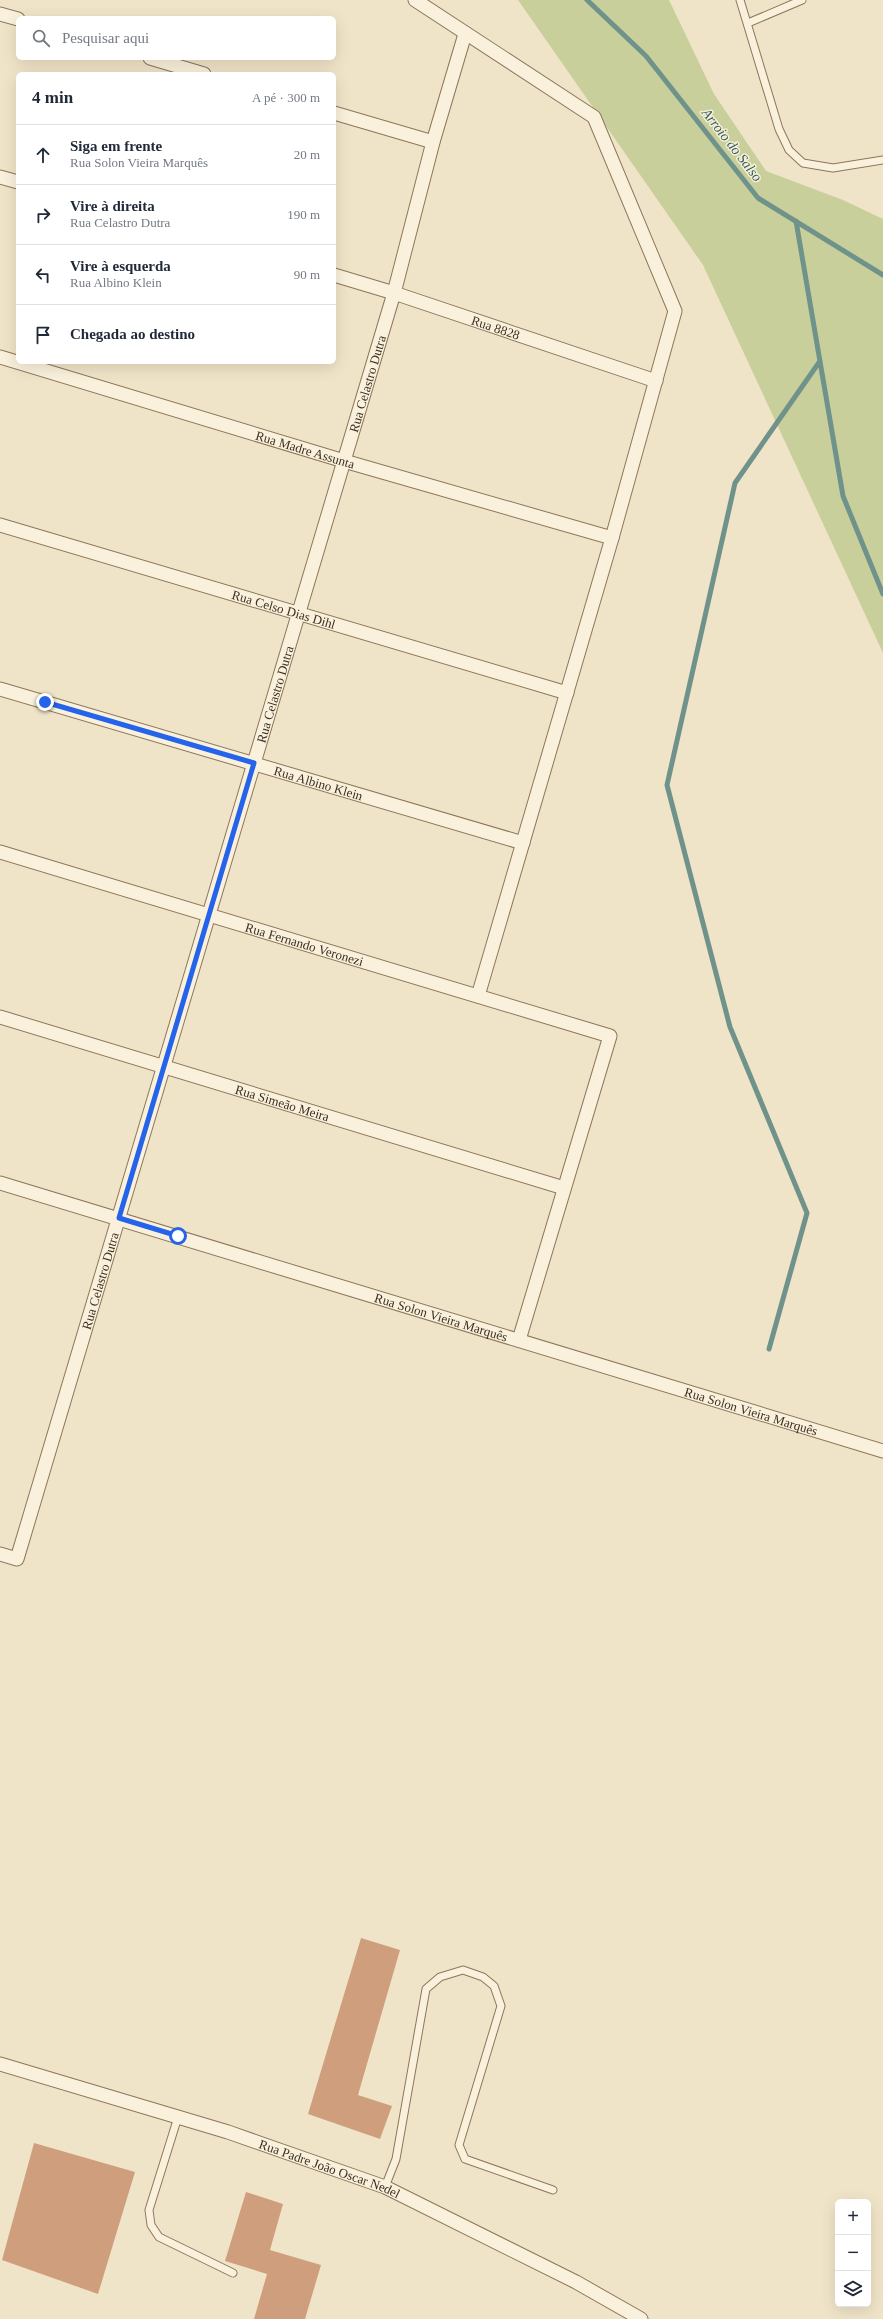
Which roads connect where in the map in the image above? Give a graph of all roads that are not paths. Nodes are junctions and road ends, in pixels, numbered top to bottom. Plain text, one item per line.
1 (415, 0) edge
2 (740, 0) edge
3 (802, 0) edge
4 (0, 14) edge
5 (16, 18) edge
6 (748, 23) junction
7 (465, 34) junction
8 (157, 60) edge
9 (197, 72) edge
10 (336, 114) edge
11 (433, 142) junction
12 (883, 160) edge
13 (0, 177) edge
14 (16, 181) edge
15 (336, 276) edge
16 (394, 293) junction
17 (0, 357) edge
18 (16, 362) edge
19 (23, 364) edge
20 (656, 381) junction
21 (344, 461) junction
22 (0, 525) edge
23 (612, 538) junction
24 (299, 613) junction
25 (0, 689) edge
26 (567, 693) junction
27 (254, 763) junction
28 (523, 843) junction
29 (0, 852) edge
30 (209, 914) junction
31 (478, 996) junction
32 (0, 1017) edge
33 (165, 1065) junction
34 (0, 1183) edge
35 (564, 1188) junction
36 (119, 1218) junction
37 (519, 1340) junction
38 (883, 1451) edge
39 (0, 1554) edge
40 (0, 2064) edge
41 (178, 2117) junction
42 (386, 2187) junction
43 (553, 2190) dead end
44 (233, 2273) dead end
45 (641, 2319) edge

1 - 7 street
2 - 6 lane
3 - 6 lane
4 - 5 street
6 - 12 lane
7 - 11 street, Rua Celastro Dutra
7 - 20 street
8 - 9 street
10 - 11 street
11 - 16 street, Rua Celastro Dutra
13 - 14 street
15 - 16 street, Rua 8828
16 - 20 street, Rua 8828
16 - 21 street, Rua Celastro Dutra
17 - 18 street, Rua Madre Assunta
19 - 21 street, Rua Madre Assunta
20 - 23 street
21 - 23 street, Rua Madre Assunta
21 - 24 street, Rua Celastro Dutra
22 - 24 street, Rua Celso Dias Dihl
23 - 26 street
24 - 26 street, Rua Celso Dias Dihl
24 - 27 street, Rua Celastro Dutra
25 - 27 street, Rua Albino Klein
26 - 28 street
27 - 28 street, Rua Albino Klein
27 - 30 street, Rua Celastro Dutra
28 - 31 street
29 - 30 street, Rua Fernando Veronezi
30 - 31 street, Rua Fernando Veronezi
30 - 33 street, Rua Celastro Dutra
31 - 35 street, Rua Fernando Veronezi
32 - 33 street, Rua Simeão Meira
33 - 35 street, Rua Simeão Meira
33 - 36 street, Rua Celastro Dutra
34 - 36 street, Rua Solon Vieira Marquês
35 - 37 street
36 - 37 street, Rua Solon Vieira Marquês
36 - 39 street, Rua Celastro Dutra
37 - 38 street, Rua Solon Vieira Marquês
40 - 41 street, Rua Padre João Oscar Nedel
41 - 42 street, Rua Padre João Oscar Nedel
41 - 44 lane
42 - 43 lane
42 - 45 street, Rua Padre João Oscar Nedel

